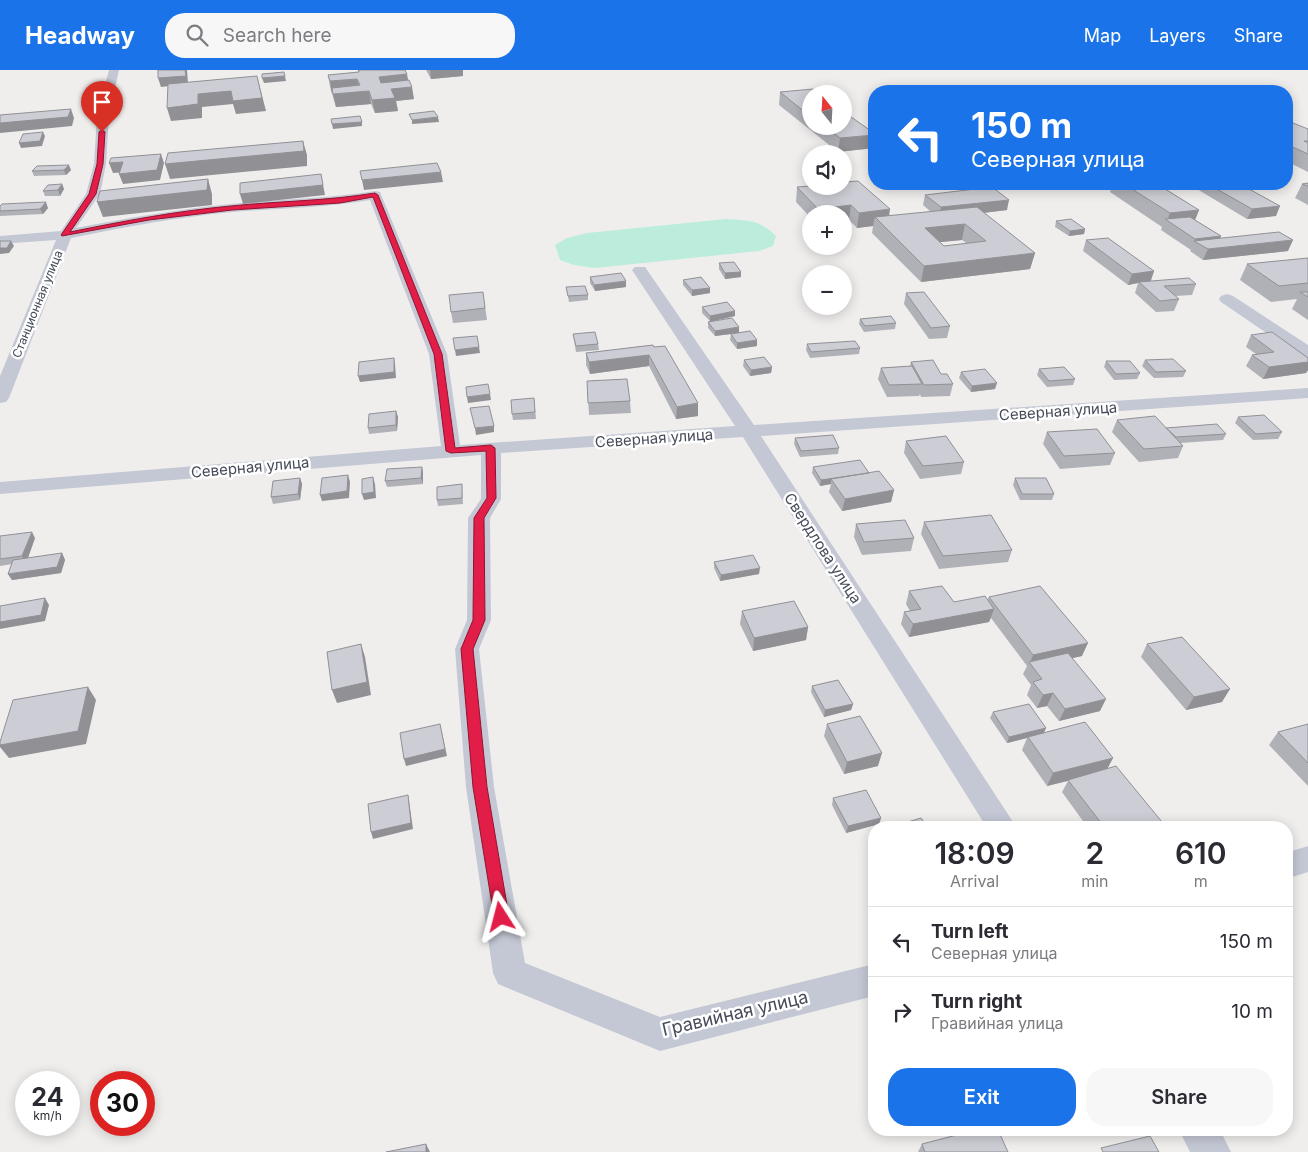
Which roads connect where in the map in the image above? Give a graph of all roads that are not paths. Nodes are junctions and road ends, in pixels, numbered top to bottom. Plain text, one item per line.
1 (114, 70) edge
2 (65, 235) junction
3 (0, 240) edge
4 (640, 270) dead end
5 (1227, 299) dead end
6 (1308, 353) edge
7 (1308, 394) edge
8 (0, 398) edge
9 (749, 432) junction
10 (491, 448) junction
11 (451, 451) junction
12 (0, 488) edge
13 (999, 821) edge
14 (1308, 859) edge
15 (1293, 864) edge
16 (868, 982) edge
17 (1202, 1136) edge
18 (1212, 1152) edge

1 - 2 street, Станционная улица
2 - 3 street
2 - 8 street, Станционная улица
2 - 11 street
4 - 9 street, Свердлова улица
5 - 6 street
7 - 9 street, Северная улица
9 - 10 street, Северная улица
9 - 13 street, Свердлова улица
10 - 11 street, Северная улица
10 - 16 street, Гравийная улица
11 - 12 street, Северная улица
14 - 15 street
17 - 18 street

